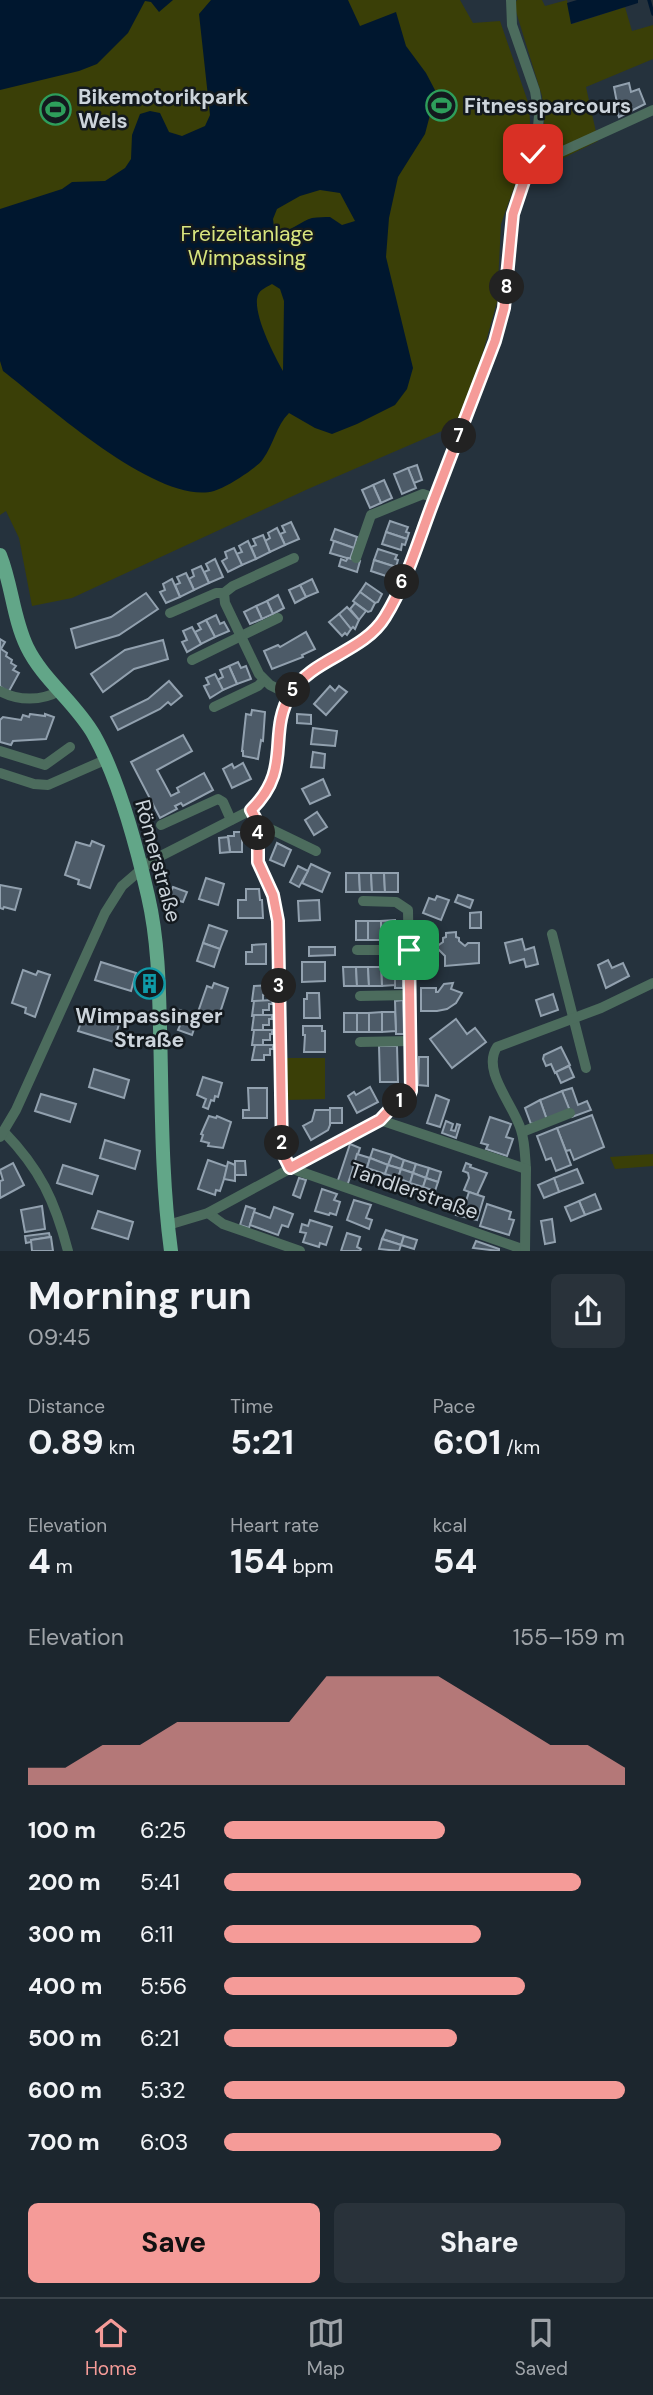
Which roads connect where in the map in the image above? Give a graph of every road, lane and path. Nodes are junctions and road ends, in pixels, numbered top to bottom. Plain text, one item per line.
1 (511, 0) edge
2 (653, 110) edge
3 (533, 154) junction
4 (435, 498) junction
5 (295, 558) dead end
6 (356, 558) dead end
7 (1, 560) edge
8 (223, 593) junction
9 (170, 613) dead end
10 (278, 618) dead end
11 (241, 637) junction
12 (192, 660) dead end
13 (264, 680) junction
14 (0, 691) edge
15 (59, 691) junction
16 (289, 695) junction
17 (214, 707) dead end
18 (70, 747) dead end
19 (0, 751) edge
20 (106, 760) junction
21 (0, 774) edge
22 (251, 810) junction
23 (231, 820) junction
24 (258, 823) junction
25 (161, 825) dead end
26 (316, 851) dead end
27 (141, 868) junction
28 (363, 901) dead end
29 (552, 934) dead end
30 (357, 950) dead end
31 (409, 950) junction
32 (653, 984) edge
33 (409, 995) junction
34 (360, 996) dead end
35 (573, 1018) junction
36 (410, 1041) junction
37 (360, 1042) dead end
38 (586, 1068) dead end
39 (570, 1113) dead end
40 (380, 1120) junction
41 (522, 1132) junction
42 (2, 1135) edge
43 (290, 1168) junction
44 (526, 1169) junction
45 (208, 1213) junction
46 (168, 1225) junction
47 (525, 1250) edge
48 (68, 1251) edge
49 (171, 1251) edge
50 (300, 1251) edge

1 - 3 street
2 - 3 street
3 - 4 street
4 - 6 street
4 - 16 street
5 - 8 street
7 - 15 main road, Römerstraße
8 - 9 street
8 - 11 street
10 - 11 street
11 - 12 street
11 - 13 street
13 - 16 street
13 - 17 street
14 - 15 street
15 - 20 main road, Römerstraße
16 - 22 street
18 - 19 street
20 - 21 street
20 - 27 main road, Römerstraße
22 - 23 street
22 - 24 street
23 - 25 street
23 - 27 street
24 - 26 street
24 - 43 street
27 - 42 street
27 - 46 main road, Römerstraße
28 - 31 street
29 - 35 street
30 - 31 street
31 - 33 street
32 - 35 street
33 - 34 street
33 - 36 street
35 - 38 street
35 - 41 street
36 - 37 street
36 - 40 street
39 - 41 street
40 - 43 street
40 - 44 street
41 - 44 street
42 - 48 street
43 - 45 street
43 - 47 street, Tandlerstraße
44 - 47 street
45 - 46 street
45 - 50 street
46 - 49 main road, Römerstraße

